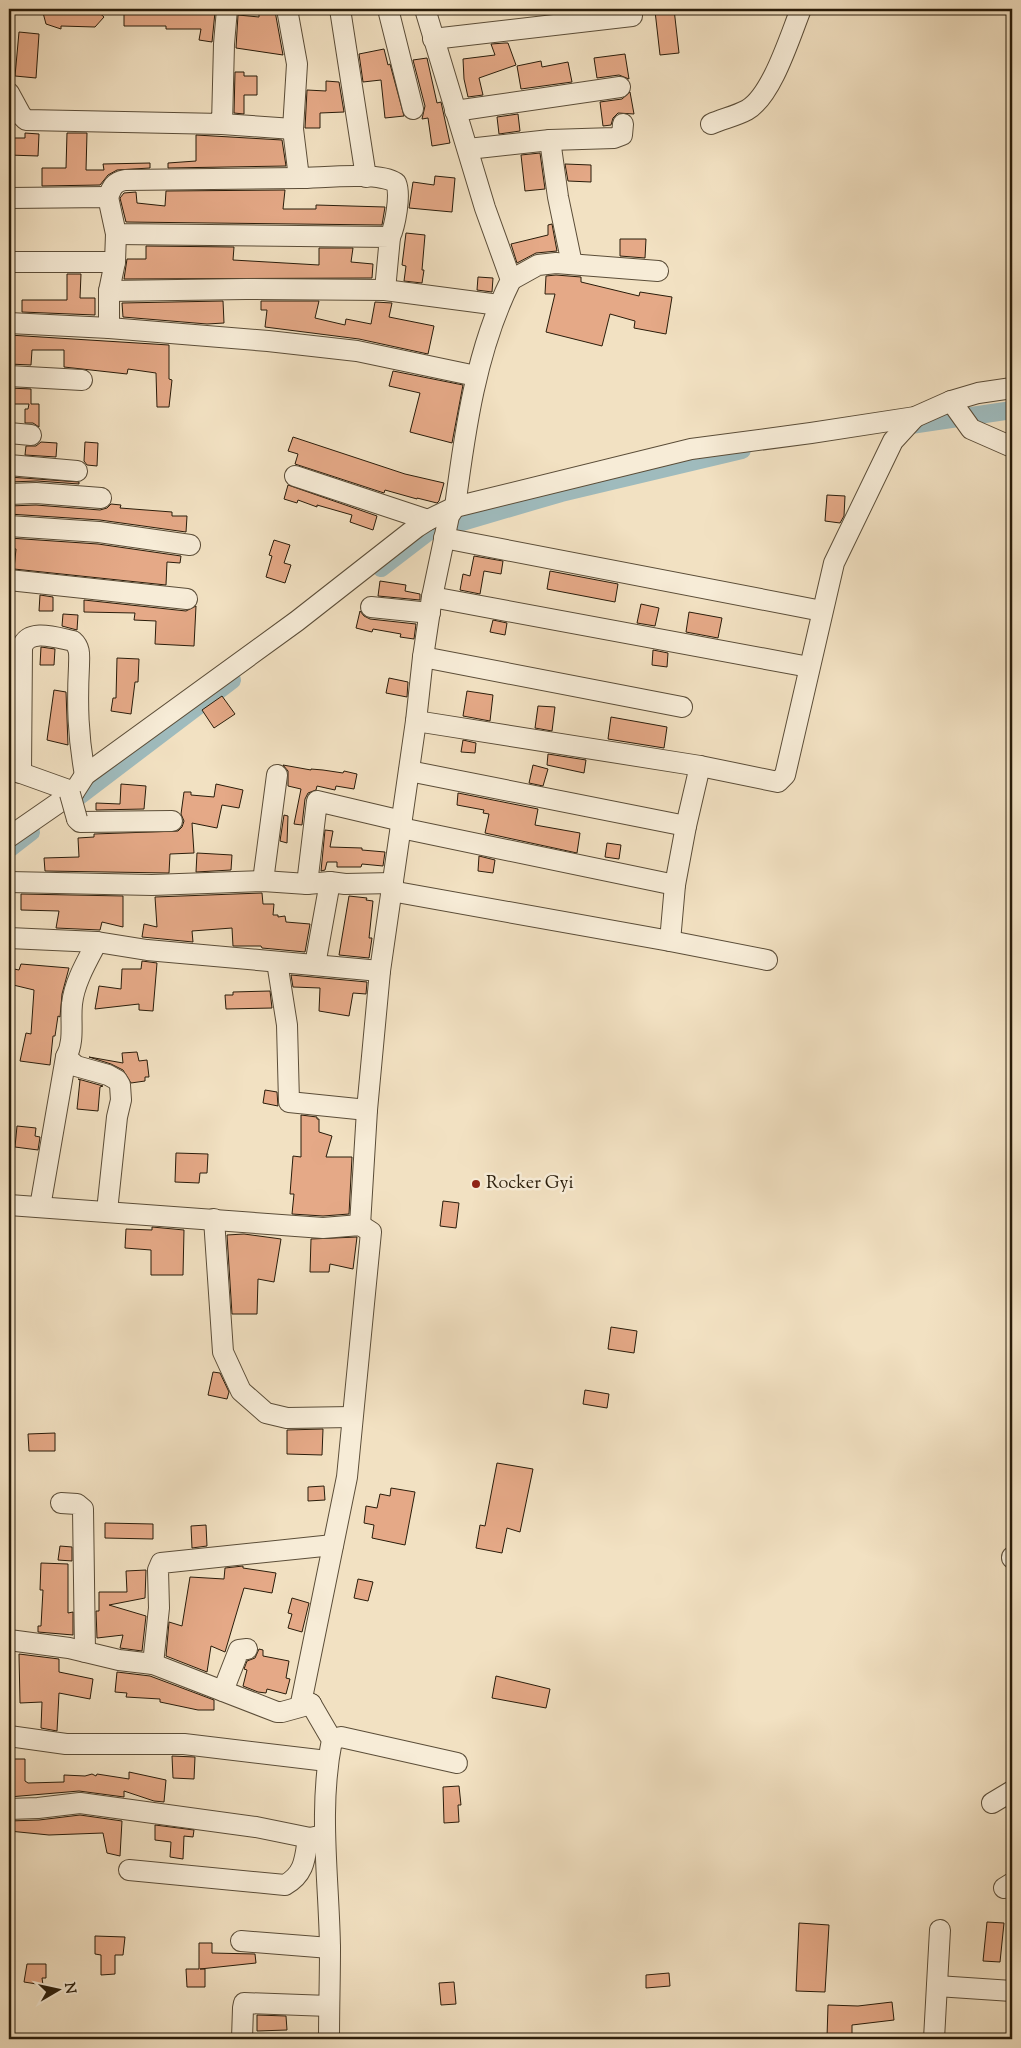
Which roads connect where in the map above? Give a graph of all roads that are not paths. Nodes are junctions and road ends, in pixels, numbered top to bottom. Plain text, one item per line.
1 (227, 9) edge
2 (287, 9) edge
3 (340, 9) edge
4 (388, 9) edge
5 (425, 9) edge
6 (800, 9) edge
7 (632, 16) dead end
8 (433, 39) junction
9 (620, 87) dead end
10 (9, 93) edge
11 (414, 109) dead end
12 (456, 111) junction
13 (222, 124) junction
14 (623, 124) dead end
15 (711, 124) dead end
16 (293, 129) junction
17 (550, 140) junction
18 (468, 149) junction
19 (366, 177) junction
20 (299, 178) junction
21 (108, 197) junction
22 (9, 198) edge
23 (116, 234) junction
24 (390, 237) junction
25 (9, 262) edge
26 (115, 262) junction
27 (572, 264) junction
28 (658, 271) dead end
29 (511, 280) junction
30 (385, 290) junction
31 (109, 291) junction
32 (499, 305) junction
33 (9, 323) edge
34 (109, 328) junction
35 (9, 376) edge
36 (476, 376) junction
37 (82, 380) dead end
38 (1012, 388) edge
39 (958, 411) junction
40 (915, 417) junction
41 (9, 433) edge
42 (32, 435) dead end
43 (1012, 446) edge
44 (9, 464) edge
45 (77, 471) dead end
46 (295, 476) dead end
47 (9, 494) edge
48 (101, 498) dead end
49 (428, 520) junction
50 (448, 524) junction
51 (9, 526) edge
52 (190, 545) dead end
53 (9, 580) edge
54 (187, 599) dead end
55 (431, 605) junction
56 (371, 606) dead end
57 (822, 610) junction
58 (423, 657) junction
59 (809, 667) junction
60 (682, 707) dead end
61 (416, 721) junction
62 (700, 766) junction
63 (15, 771) edge
64 (409, 771) junction
65 (85, 775) junction
66 (277, 775) dead end
67 (72, 793) junction
68 (172, 821) dead end
69 (402, 824) junction
70 (686, 826) junction
71 (11, 833) edge
72 (9, 882) edge
73 (263, 882) junction
74 (330, 882) junction
75 (307, 884) junction
76 (675, 885) junction
77 (392, 887) junction
78 (9, 938) edge
79 (670, 941) junction
80 (97, 942) junction
81 (767, 960) dead end
82 (277, 962) junction
83 (315, 965) junction
84 (380, 971) junction
85 (66, 1057) junction
86 (367, 1110) junction
87 (9, 1205) edge
88 (40, 1207) junction
89 (107, 1211) junction
90 (214, 1220) junction
91 (364, 1227) junction
92 (350, 1417) junction
93 (61, 1503) dead end
94 (325, 1546) junction
95 (9, 1640) edge
96 (247, 1650) dead end
97 (85, 1652) junction
98 (153, 1664) junction
99 (223, 1691) junction
100 (296, 1708) junction
101 (9, 1736) edge
102 (332, 1740) junction
103 (318, 1760) junction
104 (457, 1763) dead end
105 (1012, 1791) edge
106 (992, 1803) dead end
107 (9, 1808) edge
108 (316, 1836) junction
109 (129, 1870) dead end
110 (940, 1930) dead end
111 (241, 1941) dead end
112 (325, 1948) junction
113 (937, 1986) junction
114 (1012, 1991) edge
115 (323, 2006) junction
116 (242, 2039) edge
117 (330, 2039) edge
118 (934, 2039) edge

1 - 13 street
2 - 16 street
3 - 19 street
4 - 11 street
5 - 8 street
6 - 15 street
7 - 8 street
8 - 12 street
9 - 12 street
10 - 13 street
12 - 18 street
13 - 16 street
14 - 17 street
16 - 20 street
17 - 18 street
17 - 27 street
18 - 29 street
19 - 20 street
19 - 24 street
20 - 21 street
21 - 22 street
21 - 23 street
23 - 24 street
23 - 26 street
24 - 30 street
25 - 26 street
26 - 31 street
27 - 28 street
27 - 29 street
29 - 32 street
30 - 31 street
30 - 32 street
31 - 34 street
32 - 36 street
33 - 34 street
34 - 36 street
35 - 37 street
36 - 50 street
38 - 39 street
39 - 40 street
39 - 43 street
40 - 50 street
40 - 57 street
41 - 42 street
44 - 45 street
46 - 49 street
47 - 48 street
49 - 50 street
49 - 65 street
50 - 55 street
50 - 57 street
51 - 52 street
53 - 54 street
55 - 56 street
55 - 58 street
55 - 59 street
57 - 59 street
58 - 60 street
58 - 61 street
59 - 62 street
61 - 62 street
61 - 64 street
62 - 70 street
63 - 65 street
63 - 67 street
64 - 69 street
64 - 70 street
65 - 67 street
66 - 73 street
67 - 68 street, bridge
67 - 71 street
69 - 75 street
69 - 76 street
69 - 77 street
70 - 76 street
72 - 73 street
73 - 75 street
74 - 75 street
74 - 77 street
74 - 83 street
76 - 79 street
77 - 79 street
77 - 84 street
78 - 80 street
79 - 81 street
80 - 82 street
80 - 85 street
82 - 83 street
82 - 86 street
83 - 84 street
84 - 86 street
85 - 88 street
85 - 89 street
86 - 91 street
87 - 88 street
88 - 89 street
89 - 90 street
90 - 91 street
90 - 92 street
91 - 92 street
92 - 94 street
93 - 97 street
94 - 98 street
94 - 100 street
95 - 97 street
96 - 99 street
97 - 98 street
98 - 99 street
99 - 100 street
100 - 102 street
101 - 103 street
102 - 103 street
102 - 104 street
103 - 108 street
105 - 106 street
107 - 108 street
108 - 109 street
108 - 112 street
110 - 113 street
111 - 112 street
112 - 115 street
113 - 114 street
113 - 118 street
115 - 116 street
115 - 117 street

